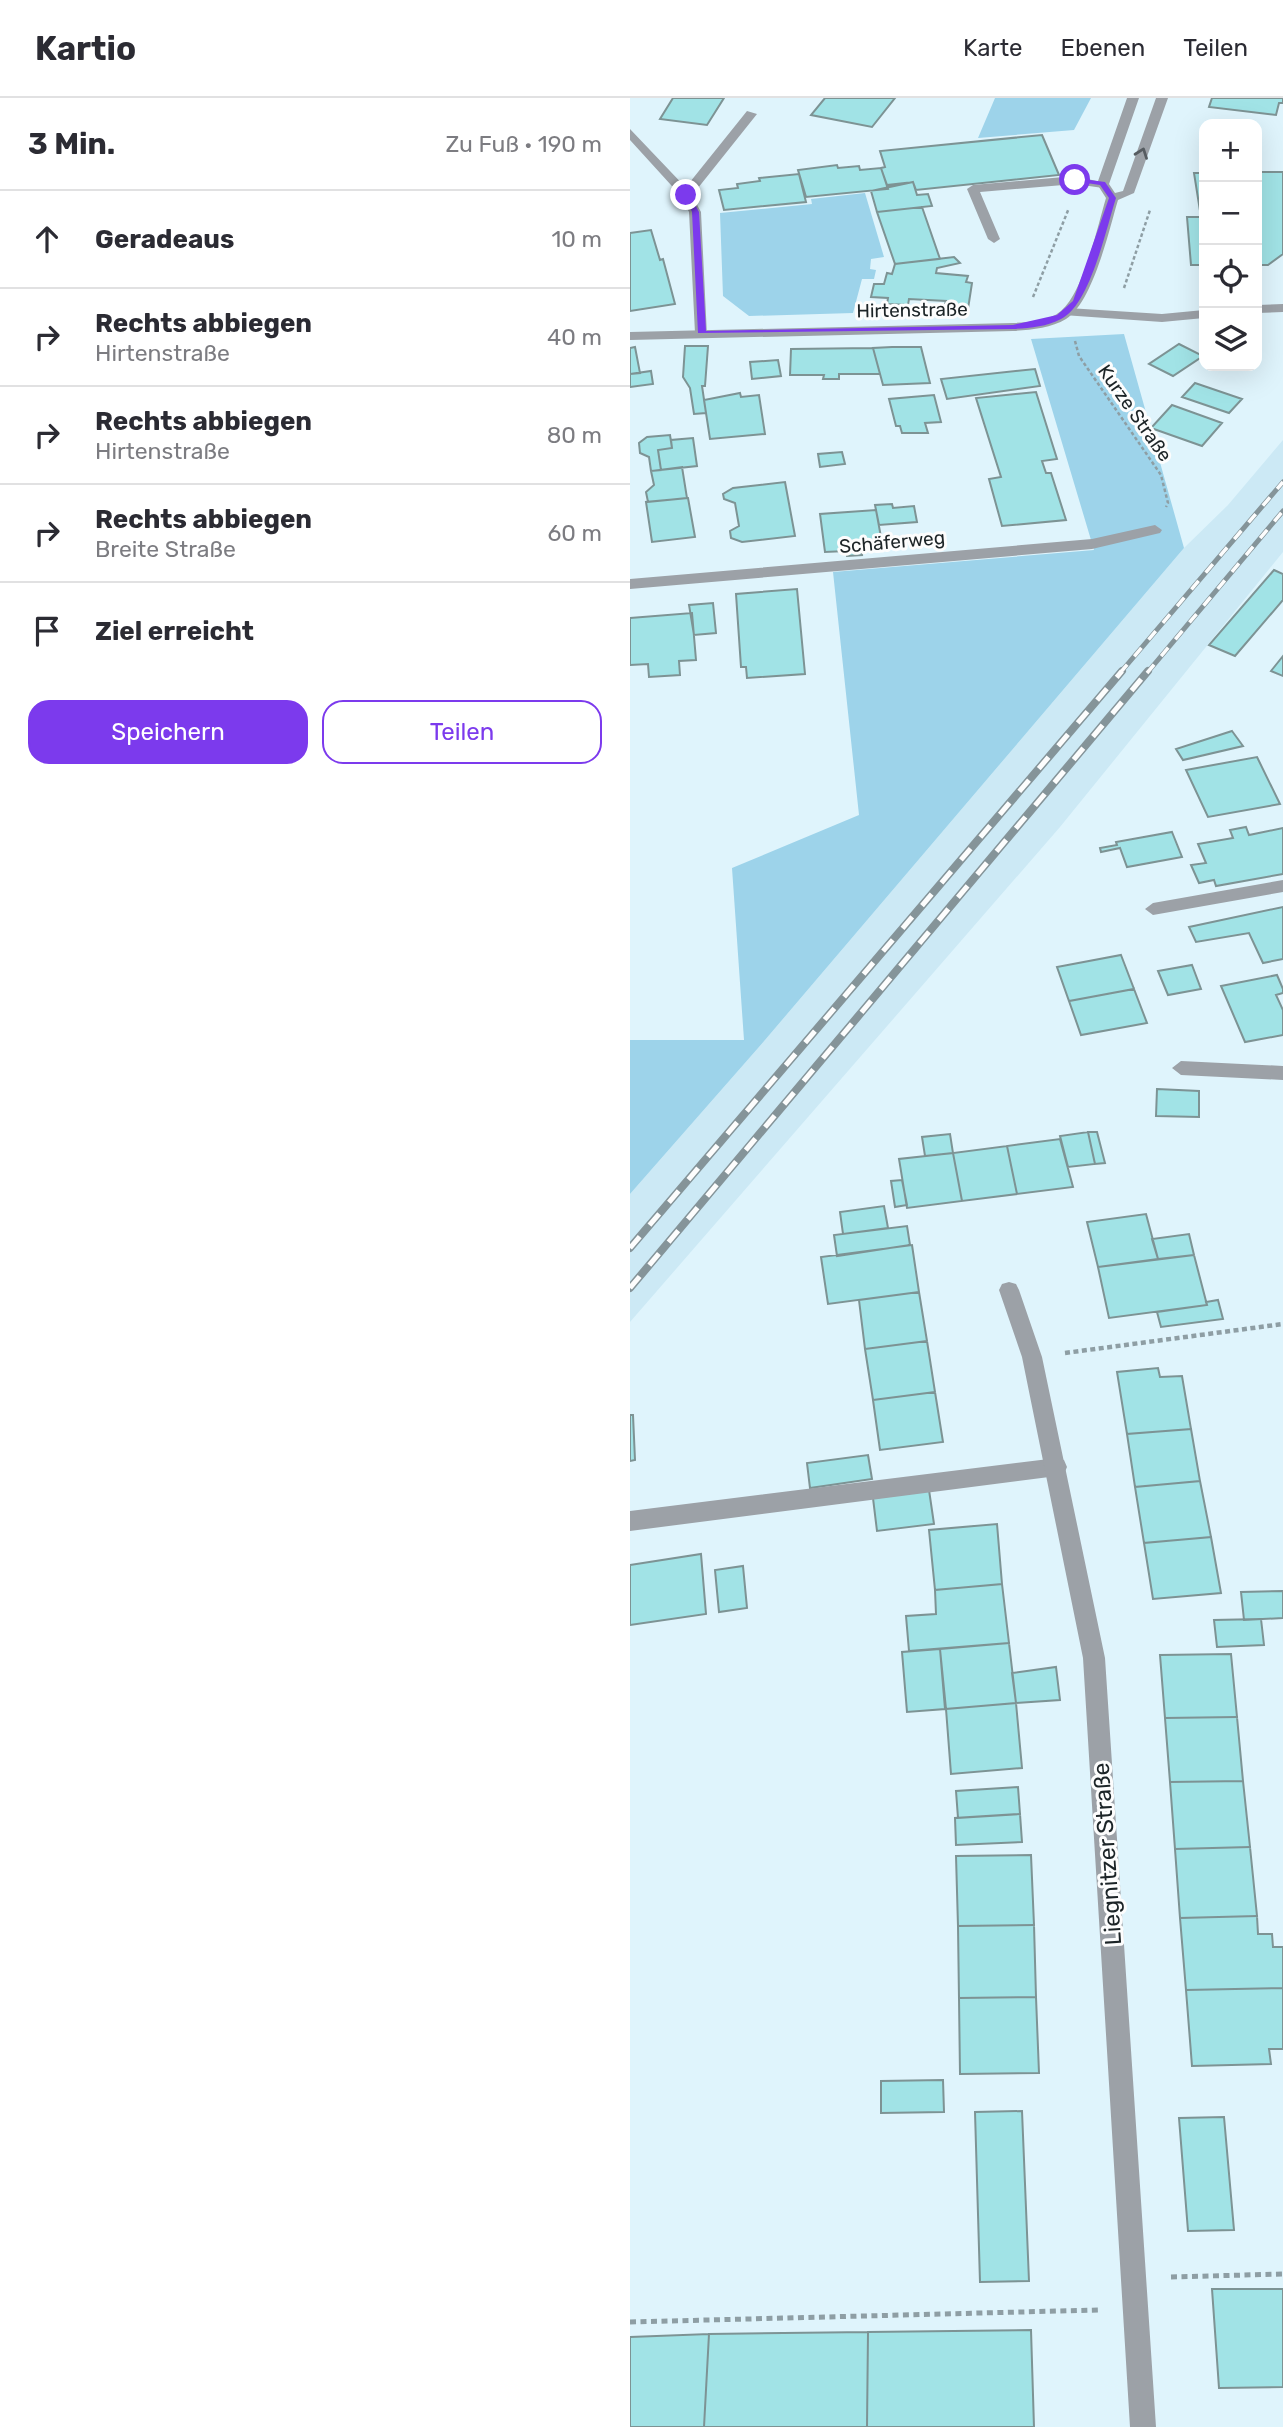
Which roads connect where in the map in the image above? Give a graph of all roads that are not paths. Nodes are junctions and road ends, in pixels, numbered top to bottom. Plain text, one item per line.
1 (1133, 98) edge
2 (1162, 98) edge
3 (751, 114) dead end
4 (630, 133) edge
5 (1103, 184) junction
6 (686, 195) junction
7 (1112, 198) junction
8 (993, 239) dead end
9 (1283, 308) edge
10 (1262, 309) edge
11 (1068, 312) junction
12 (1199, 314) edge
13 (702, 333) junction
14 (630, 336) edge
15 (1155, 530) road end
16 (630, 584) edge
17 (1283, 886) edge
18 (1153, 909) dead end
19 (1181, 1068) dead end
20 (1283, 1073) edge
21 (1009, 1290) dead end
22 (1057, 1466) junction
23 (630, 1521) edge
24 (1143, 2427) edge

1 - 5 street
7 -> 2 street
3 - 6 street
4 - 6 street
5 - 7 street
5 - 8 street
6 - 13 street
7 - 11 street
9 - 10 street
11 - 12 street
11 - 13 street, Hirtenstraße
13 - 14 street, Hirtenstraße
15 - 16 street, Schäferweg
17 - 18 street
19 - 20 street
21 - 22 street, Liegnitzer Straße
22 - 23 street
22 - 24 street, Liegnitzer Straße

